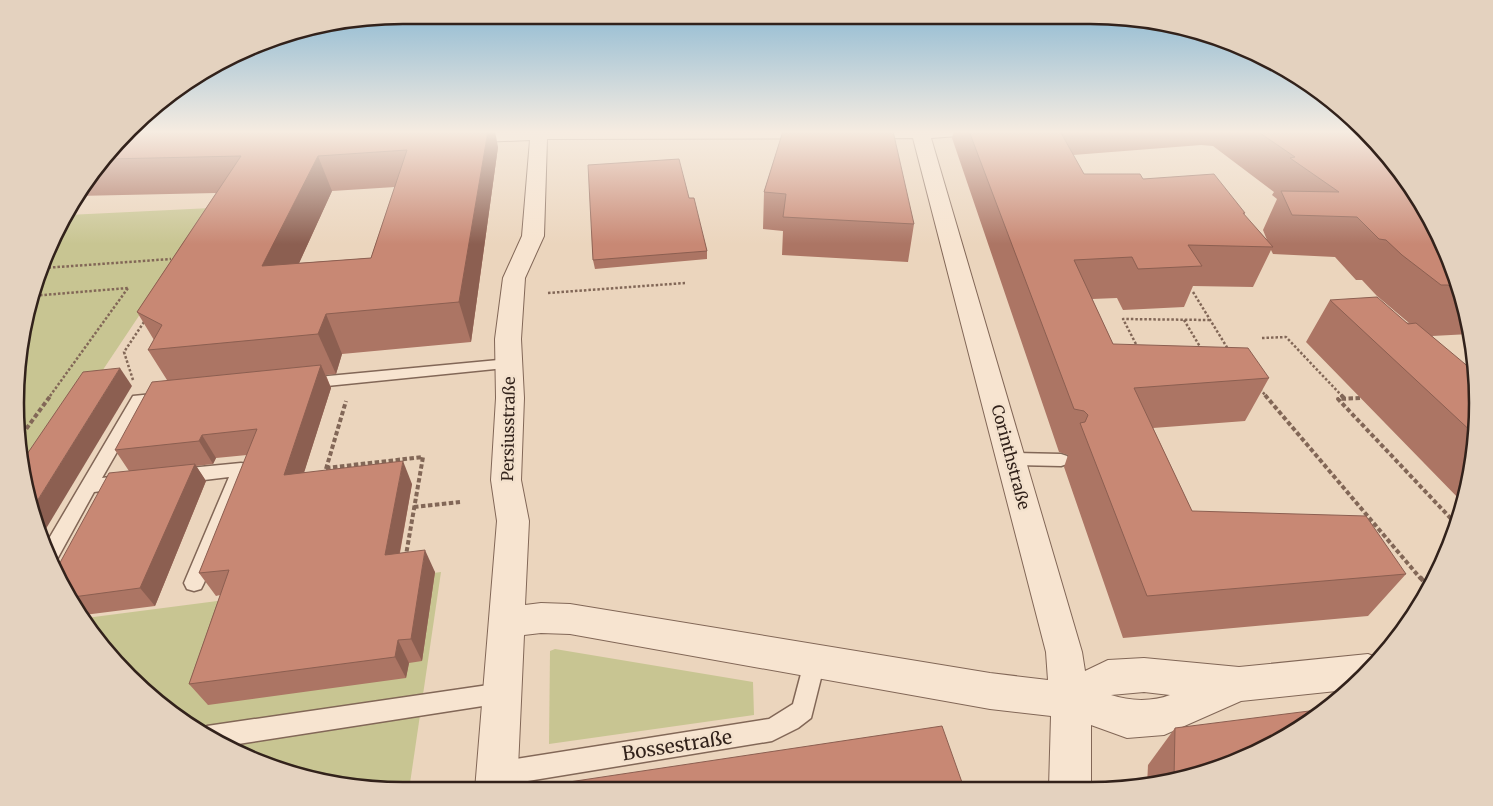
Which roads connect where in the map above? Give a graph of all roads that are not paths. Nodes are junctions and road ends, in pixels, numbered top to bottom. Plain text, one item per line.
1 (537, 169) edge
2 (931, 169) edge
3 (508, 364) junction
4 (290, 385) edge
5 (175, 396) edge
6 (1012, 459) junction
7 (1061, 460) dead end
8 (165, 477) edge
9 (146, 479) edge
10 (88, 486) junction
11 (53, 548) edge
12 (194, 583) dead end
13 (506, 622) junction
14 (814, 662) junction
15 (1357, 672) edge
16 (502, 693) junction
17 (1070, 700) junction
18 (220, 735) edge
19 (496, 782) edge
20 (1070, 782) edge

1 - 3 street, Persiusstraße
2 - 6 street, Corinthstraße
3 - 4 lane
3 - 13 street, Persiusstraße
5 - 10 lane
6 - 7 lane
6 - 17 street, Corinthstraße
8 - 12 lane
9 - 10 lane
10 - 11 lane
13 - 14 street
13 - 16 street, Persiusstraße
14 - 17 street
14 - 19 lane, Bossestraße
15 - 17 street
16 - 18 lane
16 - 19 street, Persiusstraße
17 - 20 street, Corinthstraße

